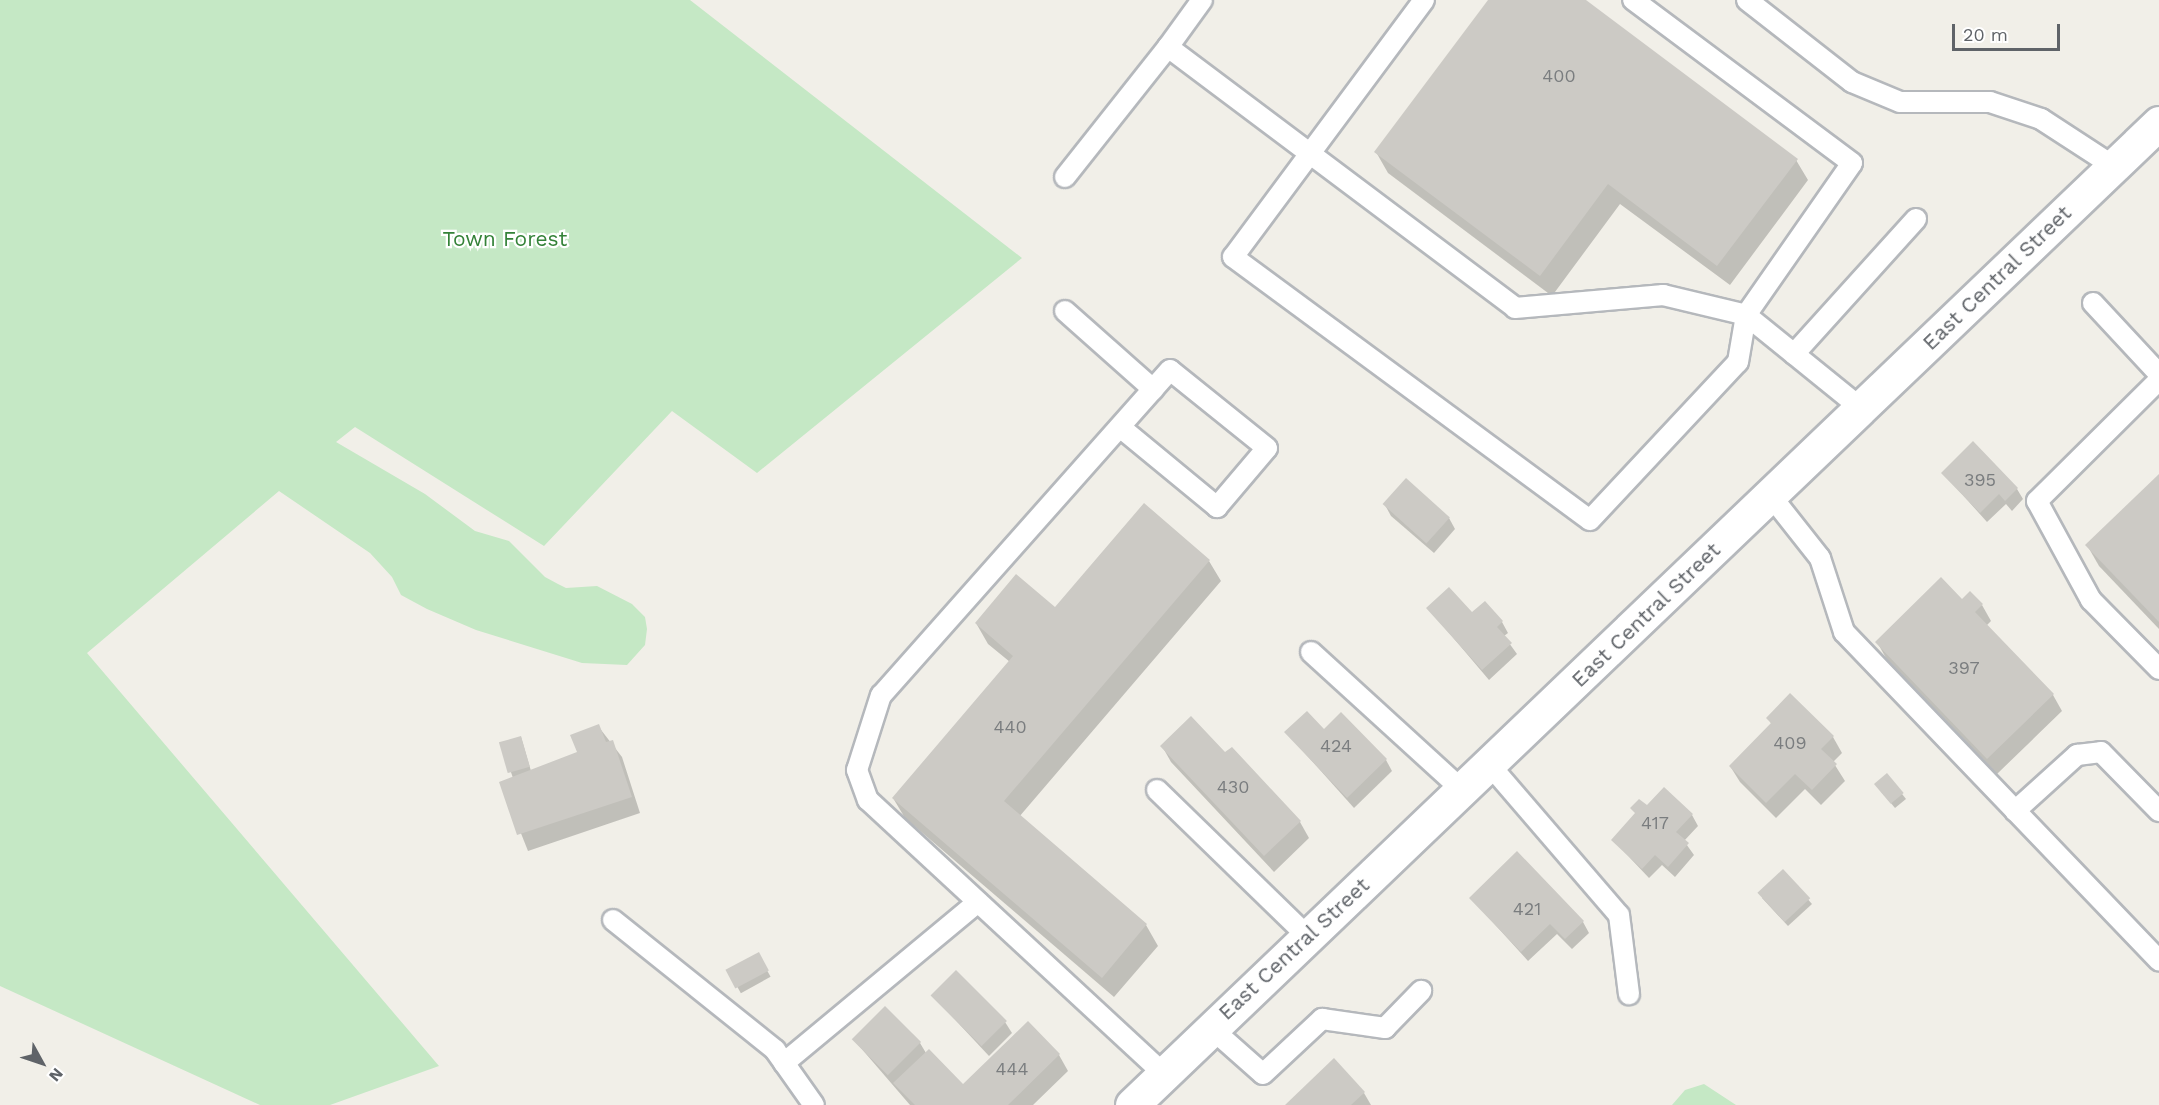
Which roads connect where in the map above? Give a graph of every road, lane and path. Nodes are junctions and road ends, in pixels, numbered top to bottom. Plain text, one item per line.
1 (1202, 0) edge
2 (1424, 0) edge
3 (1633, 0) edge
4 (1747, 0) edge
5 (1168, 47) junction
6 (2159, 123) edge
7 (1307, 152) junction
8 (2113, 166) junction
9 (1065, 177) dead end
10 (1916, 219) dead end
11 (2093, 303) dead end
12 (1065, 311) dead end
13 (1746, 315) junction
14 (1794, 354) junction
15 (2159, 374) edge
16 (2159, 380) edge
17 (1153, 389) junction
18 (1861, 408) junction
19 (1119, 427) junction
20 (1771, 496) junction
21 (1311, 652) dead end
22 (2159, 669) edge
23 (1489, 764) junction
24 (1157, 790) dead end
25 (1462, 790) junction
26 (2015, 811) junction
27 (2159, 811) edge
28 (978, 902) junction
29 (614, 920) dead end
30 (1307, 936) junction
31 (2159, 961) edge
32 (1421, 991) dead end
33 (1629, 994) dead end
34 (1211, 1028) junction
35 (784, 1063) junction
36 (1163, 1072) junction
37 (814, 1105) edge
38 (1132, 1105) edge

1 - 5 lane
2 - 7 lane
3 - 13 lane
4 - 8 lane
5 - 7 lane
5 - 9 lane
6 - 8 main road, East Central Street
7 - 13 lane
7 - 13 lane
8 - 18 main road, East Central Street
10 - 14 lane
11 - 15 lane
12 - 17 lane
13 - 14 lane
14 - 18 lane
16 - 22 lane
17 - 19 lane
17 - 19 lane
18 - 20 main road, East Central Street
19 - 28 lane
20 - 23 main road, East Central Street
20 - 26 lane
21 - 25 lane
23 - 25 main road, East Central Street
23 - 33 lane
24 - 30 lane
25 - 30 main road, East Central Street
26 - 27 lane
26 - 31 lane
28 - 35 lane
28 - 36 lane
29 - 35 lane
30 - 34 main road, East Central Street
32 - 34 lane
34 - 36 main road, East Central Street
35 - 37 lane
36 - 38 main road, East Central Street

